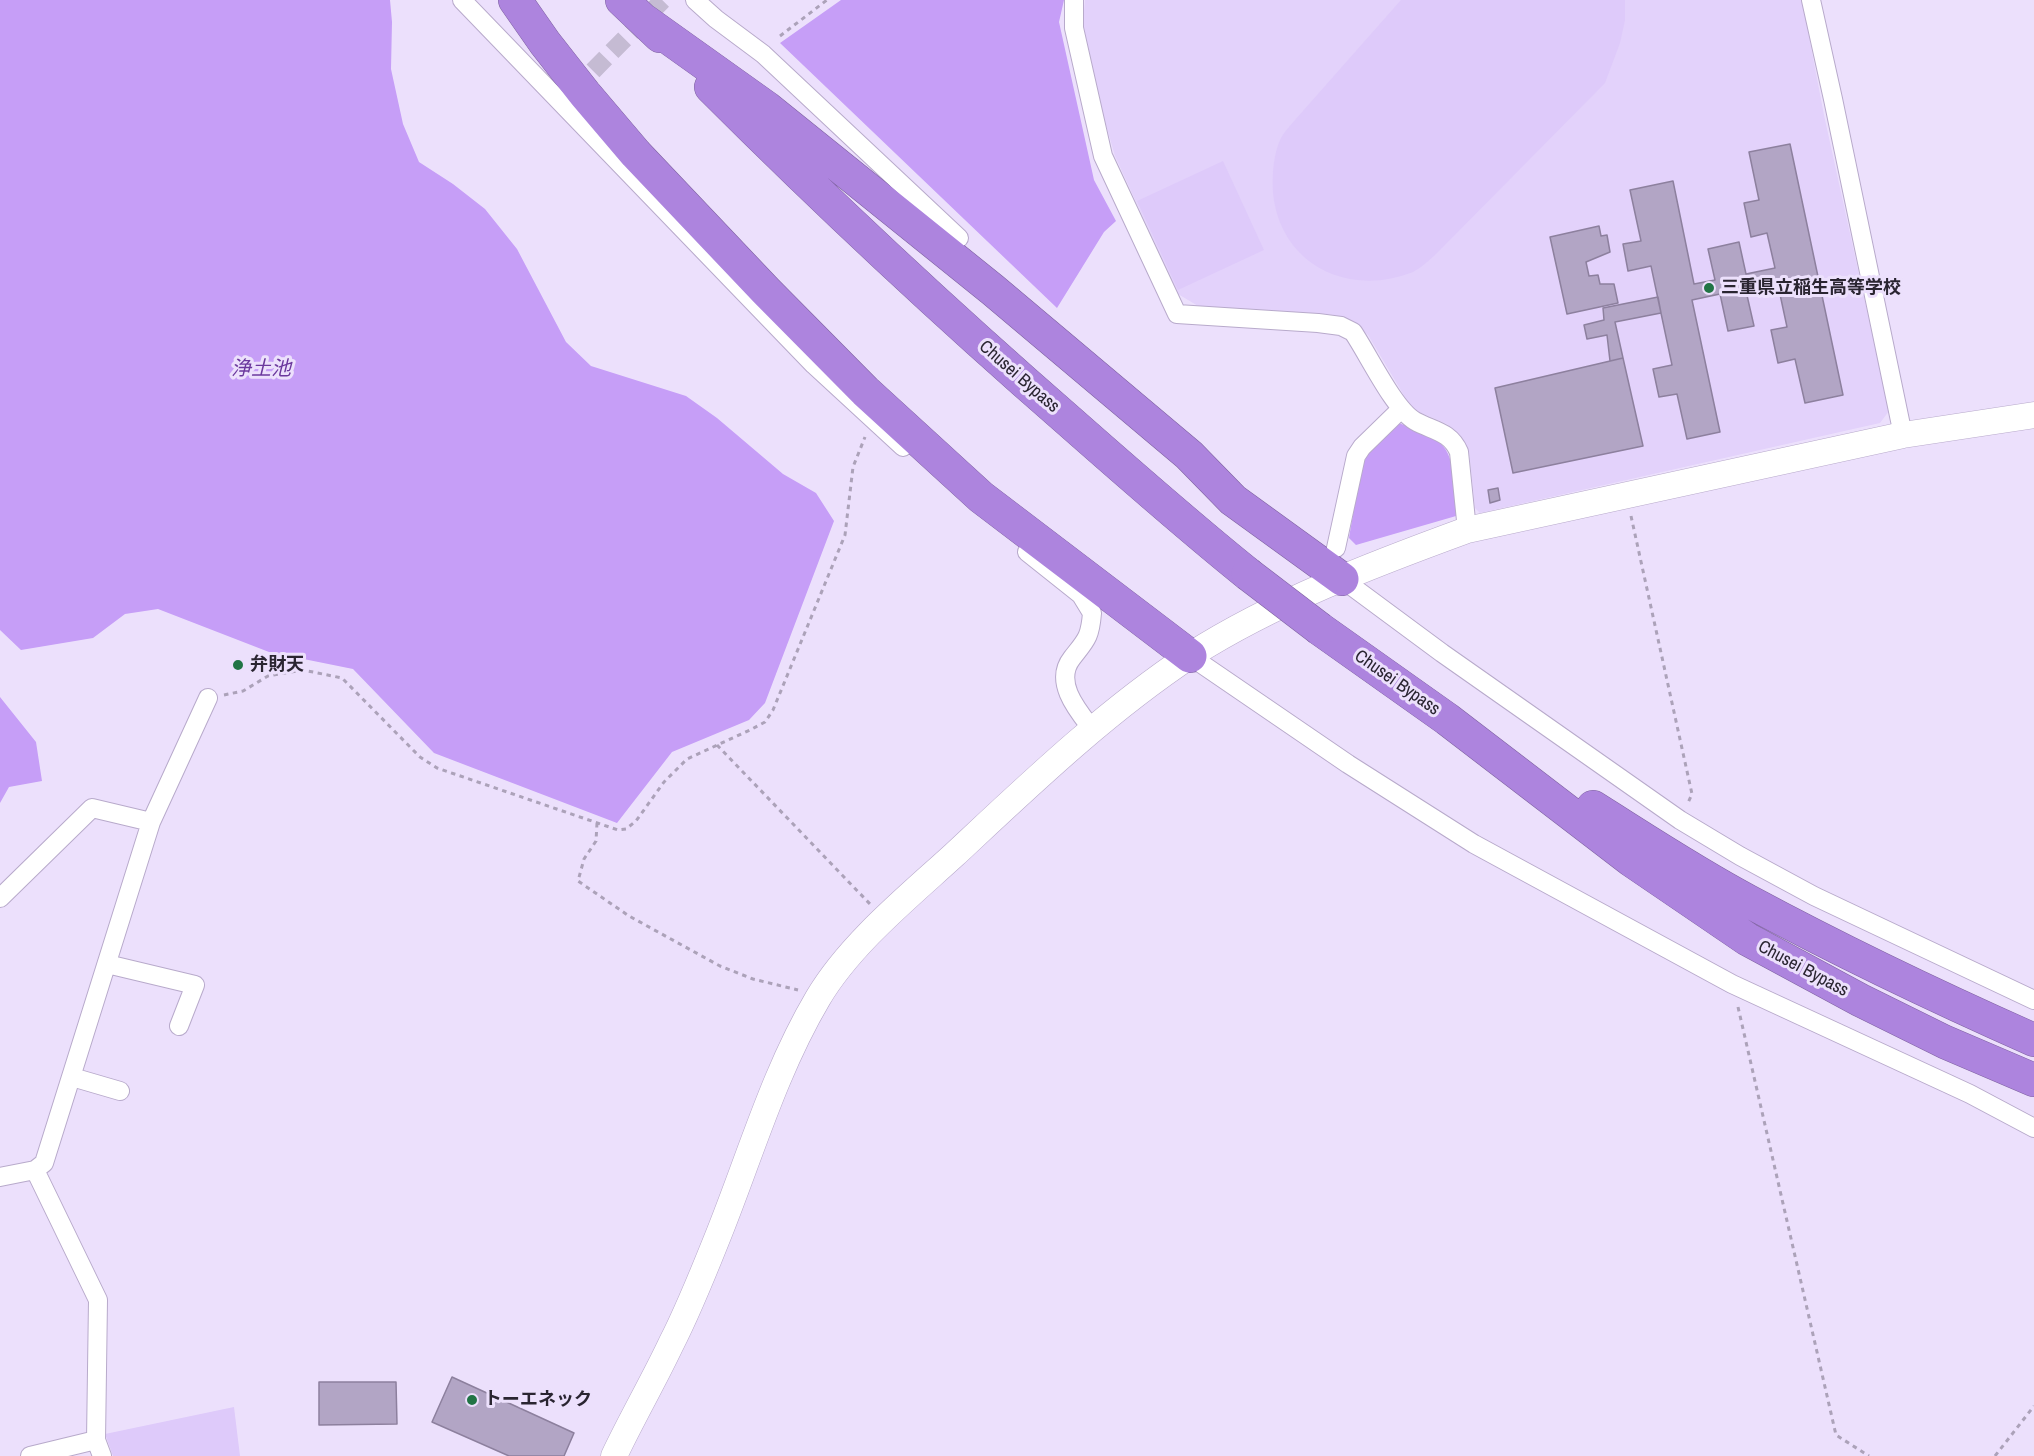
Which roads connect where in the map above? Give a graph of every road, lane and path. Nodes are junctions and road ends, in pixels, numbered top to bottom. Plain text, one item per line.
1 (462, 0) edge
2 (515, 0) edge
3 (695, 0) edge
4 (827, 0) edge
5 (1074, 0) edge
6 (1811, 0) edge
7 (633, 11) edge
8 (780, 36) dead end
9 (959, 238) dead end
10 (1401, 409) junction
11 (2034, 415) edge
12 (873, 422) junction
13 (1903, 435) junction
14 (1627, 495) junction
15 (1467, 530) junction
16 (1336, 548) dead end
17 (1342, 579) junction
18 (1190, 656) junction
19 (208, 698) joint
20 (1447, 719) junction
21 (1092, 729) junction
22 (717, 745) junction
23 (1680, 820) junction
24 (151, 822) junction
25 (597, 823) junction
26 (0, 898) edge
27 (884, 919) junction
28 (107, 963) junction
29 (1732, 984) junction
30 (819, 995) junction
31 (2034, 1000) edge
32 (179, 1026) dead end
33 (2034, 1040) edge
34 (72, 1077) junction
35 (2034, 1080) edge
36 (120, 1091) dead end
37 (2034, 1128) edge
38 (35, 1170) junction
39 (0, 1177) edge
40 (2034, 1406) edge
41 (99, 1448) edge
42 (30, 1456) edge
43 (614, 1456) edge
44 (1869, 1456) edge
45 (1995, 1456) edge

1 - 12 street
2 - 18 highway
3 - 9 street
4 - 8 path
5 - 10 street
6 - 13 street
7 - 17 highway
7 - 20 highway, Chusei Bypass, bridge
10 - 15 street
10 - 16 street
11 - 13 street
12 - 21 street
12 - 22 path
13 - 14 street
14 - 15 street
14 - 23 path
15 - 17 street
17 - 18 street
17 - 23 street
18 - 21 street
18 - 29 street
19 - 24 street
19 - 25 path
20 - 33 highway, Chusei Bypass
20 - 35 highway, Chusei Bypass
21 - 27 street
22 - 25 path
22 - 27 path
23 - 31 street
24 - 26 street
24 - 28 street
25 - 30 path
27 - 30 street
28 - 32 street
28 - 34 street
29 - 37 street
29 - 44 path
30 - 43 street
34 - 36 street
34 - 38 street
38 - 39 street
38 - 41 street
40 - 45 path
41 - 42 street

